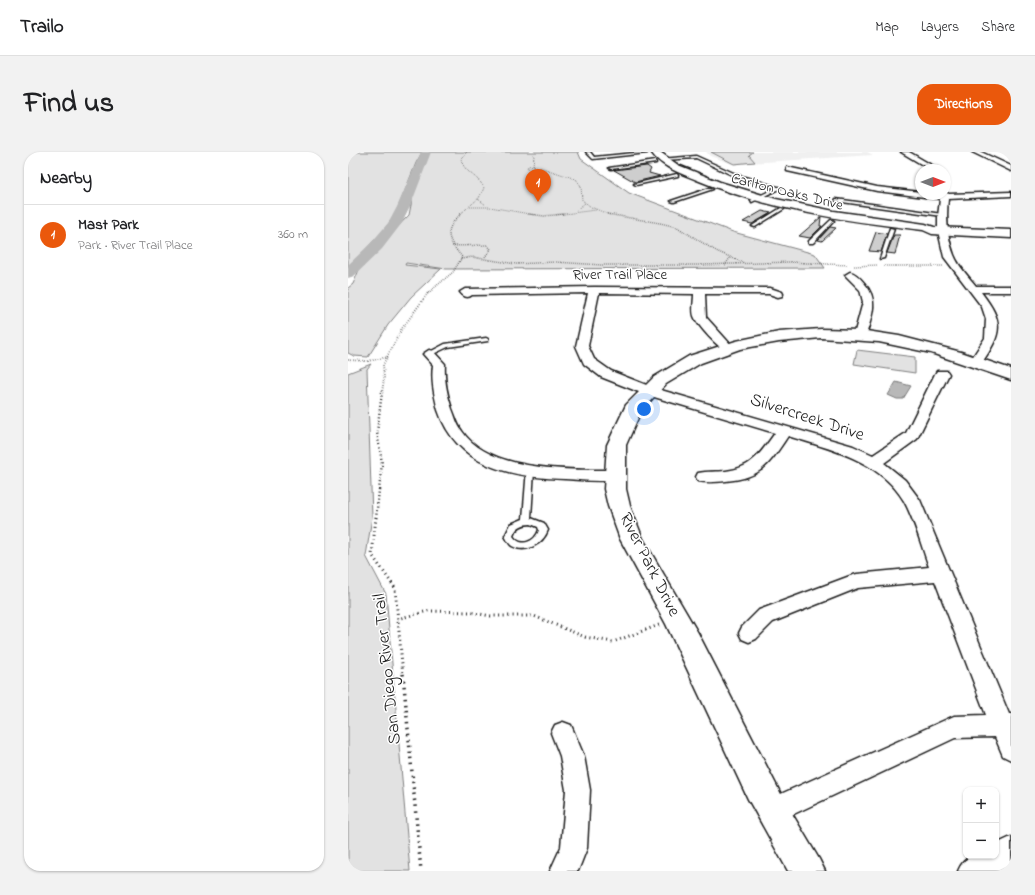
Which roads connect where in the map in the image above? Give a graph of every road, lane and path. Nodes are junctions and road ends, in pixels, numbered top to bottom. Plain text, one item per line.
1 (467, 152) edge
2 (530, 152) edge
3 (588, 152) edge
4 (698, 152) edge
5 (904, 152) edge
6 (975, 152) edge
7 (653, 156) edge
8 (925, 164) edge
9 (534, 165) junction
10 (611, 168) dead end
11 (1011, 169) edge
12 (543, 170) junction
13 (790, 170) dead end
14 (677, 175) junction
15 (848, 175) dead end
16 (837, 180) junction
17 (636, 184) dead end
18 (711, 189) junction
19 (915, 191) edge
20 (951, 192) edge
21 (1011, 194) edge
22 (756, 199) junction
23 (478, 200) junction
24 (836, 200) dead end
25 (944, 200) edge
26 (673, 201) dead end
27 (585, 203) junction
28 (487, 206) junction
29 (469, 207) junction
30 (782, 209) junction
31 (596, 210) junction
32 (574, 211) junction
33 (942, 215) junction
34 (832, 221) junction
35 (754, 226) dead end
36 (892, 229) junction
37 (937, 231) junction
38 (1011, 234) edge
39 (811, 242) dead end
40 (452, 246) junction
41 (730, 258) junction
42 (882, 258) dead end
43 (461, 259) junction
44 (484, 259) junction
45 (745, 263) junction
46 (724, 265) junction
47 (956, 268) junction
48 (850, 275) dead end
49 (974, 289) junction
50 (1011, 289) edge
51 (594, 290) junction
52 (699, 290) junction
53 (467, 294) dead end
54 (778, 294) dead end
55 (860, 335) junction
56 (486, 340) dead end
57 (727, 347) junction
58 (429, 354) joint
59 (388, 357) junction
60 (348, 360) edge
61 (976, 361) junction
62 (942, 374) dead end
63 (1011, 375) edge
64 (649, 391) junction
65 (785, 430) junction
66 (874, 462) junction
67 (530, 470) junction
68 (614, 475) junction
69 (704, 477) dead end
70 (527, 521) dead end
71 (942, 573) junction
72 (676, 618) junction
73 (397, 619) junction
74 (749, 633) dead end
75 (1007, 725) edge
76 (563, 734) dead end
77 (1011, 748) edge
78 (772, 811) junction
79 (1011, 850) edge
80 (422, 871) edge
81 (564, 871) edge
82 (807, 871) edge
83 (972, 871) edge

1 - 23 path
2 - 9 path
3 - 7 lane
4 - 7 lane
5 - 8 street
6 - 11 street
7 - 10 lane
7 - 14 main road, Carlton Oaks Drive
7 - 22 main road, Carlton Oaks Drive
7 - 22 lane
9 - 12 path
9 - 12 path
12 - 27 path
13 - 16 street
14 - 17 lane
14 - 18 main road, Carlton Oaks Drive
15 - 16 street
16 - 19 street
18 - 22 main road, Carlton Oaks Drive
18 - 26 lane
20 - 21 street
22 - 30 main road, Carlton Oaks Drive
22 - 37 main road, Carlton Oaks Drive
23 - 28 path
23 - 29 path
24 - 33 lane
25 - 33 street
27 - 31 path
27 - 32 path
28 - 29 path
28 - 32 path
29 - 40 path
30 - 34 main road, Carlton Oaks Drive
30 - 35 lane
31 - 32 path
31 - 41 path
33 - 37 street
34 - 36 main road, Carlton Oaks Drive
34 - 39 lane
36 - 37 main road, Carlton Oaks Drive
36 - 42 lane
37 - 38 main road
37 - 47 street
40 - 43 path
40 - 44 path
41 - 45 path
41 - 46 path
43 - 44 path
43 - 59 path, San Diego River Trail
44 - 46 path
45 - 46 path
45 - 47 path
47 - 49 street
48 - 55 street
49 - 50 street
49 - 61 street
51 - 52 street, River Trail Place
51 - 53 street, River Trail Place
51 - 64 street, Silvercreek Drive
52 - 54 street, River Trail Place
52 - 57 street
55 - 57 main road, River Park Drive
55 - 61 main road, River Park Drive
56 - 58 lane
57 - 64 main road, River Park Drive
58 - 67 street
59 - 60 path
59 - 73 path, San Diego River Trail
61 - 63 main road, River Park Drive
62 - 66 street
64 - 65 street, Silvercreek Drive
64 - 68 main road, River Park Drive
65 - 66 street, Silvercreek Drive
65 - 69 street
66 - 71 street, Silvercreek Drive
67 - 68 street
67 - 70 lane
68 - 72 main road, River Park Drive
71 - 74 street
71 - 75 street, Silvercreek Drive
72 - 73 path
72 - 78 main road, River Park Drive
73 - 80 path, San Diego River Trail
75 - 77 street, Silvercreek Drive
75 - 78 street
76 - 81 street
78 - 82 main road, River Park Drive
79 - 83 street

